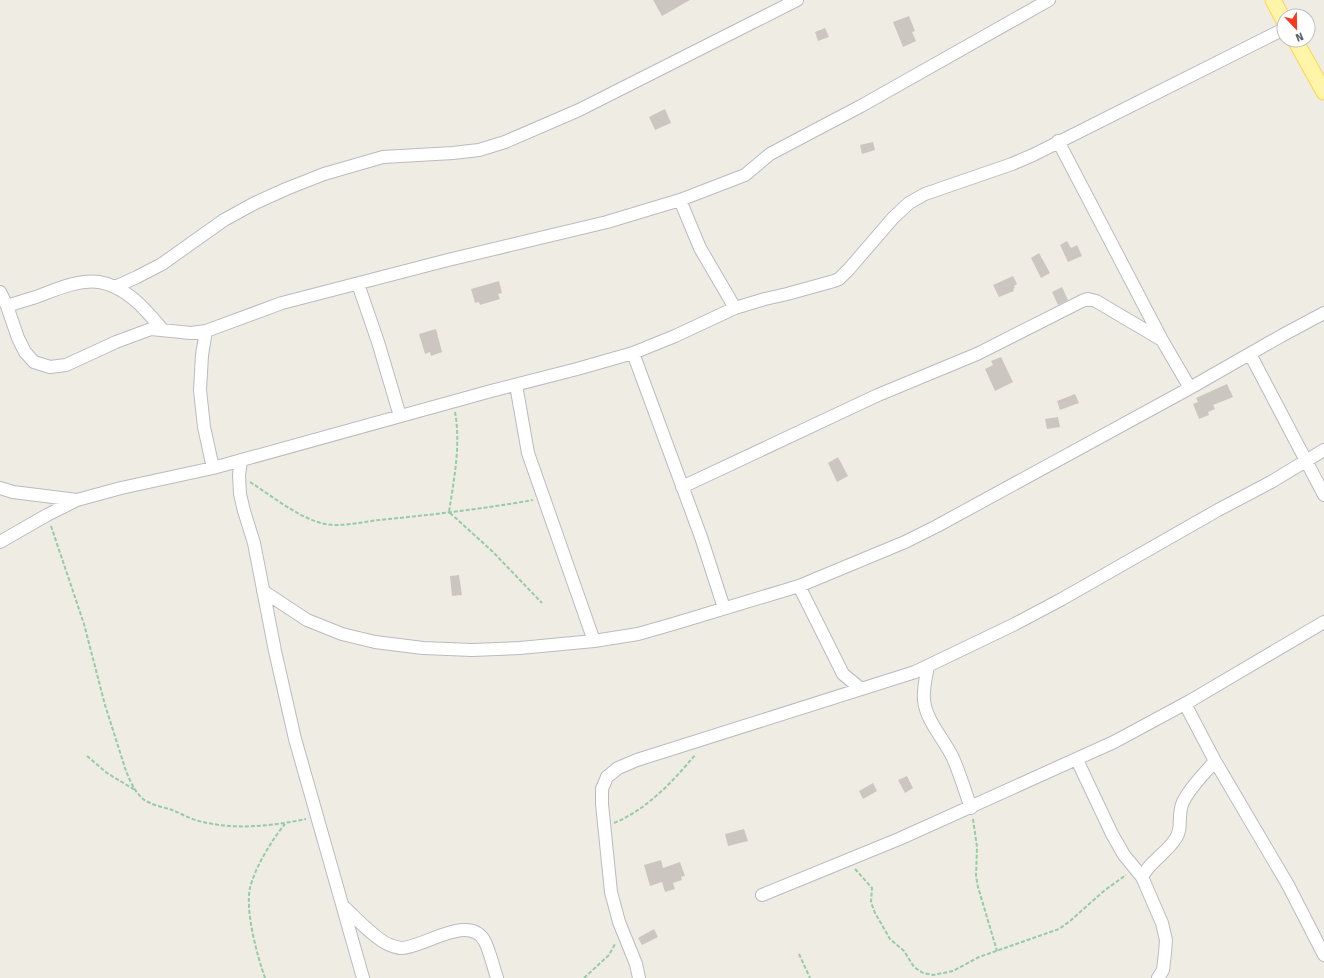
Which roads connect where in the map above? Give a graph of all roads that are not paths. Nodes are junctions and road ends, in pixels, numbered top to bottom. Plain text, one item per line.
1 (798, 0) edge
2 (1049, 0) edge
3 (1276, 33) edge
4 (1299, 48) edge
5 (1324, 92) edge
6 (1058, 142) junction
7 (680, 200) junction
8 (358, 284) junction
9 (115, 287) junction
10 (0, 292) edge
11 (7, 306) junction
12 (735, 308) junction
13 (1324, 313) edge
14 (162, 330) junction
15 (206, 331) junction
16 (1162, 340) junction
17 (633, 353) junction
18 (1250, 354) junction
19 (516, 385) junction
20 (1190, 388) junction
21 (400, 416) junction
22 (1324, 450) edge
23 (241, 460) junction
24 (1306, 461) junction
25 (213, 468) junction
26 (682, 487) junction
27 (0, 488) edge
28 (1324, 495) edge
29 (77, 500) junction
30 (0, 542) edge
31 (799, 586) junction
32 (263, 591) junction
33 (724, 608) junction
34 (1324, 622) edge
35 (594, 641) junction
36 (928, 666) junction
37 (861, 689) junction
38 (1185, 704) junction
39 (1077, 760) junction
40 (1215, 761) junction
41 (971, 808) junction
42 (1139, 873) junction
43 (762, 895) dead end
44 (342, 904) junction
45 (1324, 955) edge
46 (363, 978) edge
47 (497, 978) edge
48 (639, 978) edge
49 (1158, 978) edge

1 - 9 street
2 - 7 street
3 - 6 street
4 - 5 main road
6 - 12 street
6 - 16 street
7 - 8 street
7 - 12 street
8 - 15 street
8 - 21 street
9 - 11 street
9 - 14 street
10 - 11 street
11 - 14 street
12 - 17 street
13 - 18 street
14 - 15 street
15 - 25 street
16 - 20 street
16 - 26 street
17 - 19 street
17 - 26 street
18 - 20 street
18 - 24 street
19 - 21 street
19 - 35 street
20 - 31 street
21 - 23 street
22 - 24 street
23 - 25 street
23 - 32 street
24 - 28 street
24 - 36 street
25 - 29 street
26 - 33 street
27 - 29 street
29 - 30 street
31 - 33 street
31 - 37 street
32 - 35 street
32 - 44 street
33 - 35 street
34 - 38 street
36 - 37 street
36 - 41 street
37 - 48 street
38 - 39 street
38 - 40 street
39 - 41 street
39 - 42 street
40 - 42 street
40 - 45 street
41 - 43 street
42 - 49 street
44 - 46 street
44 - 47 street

